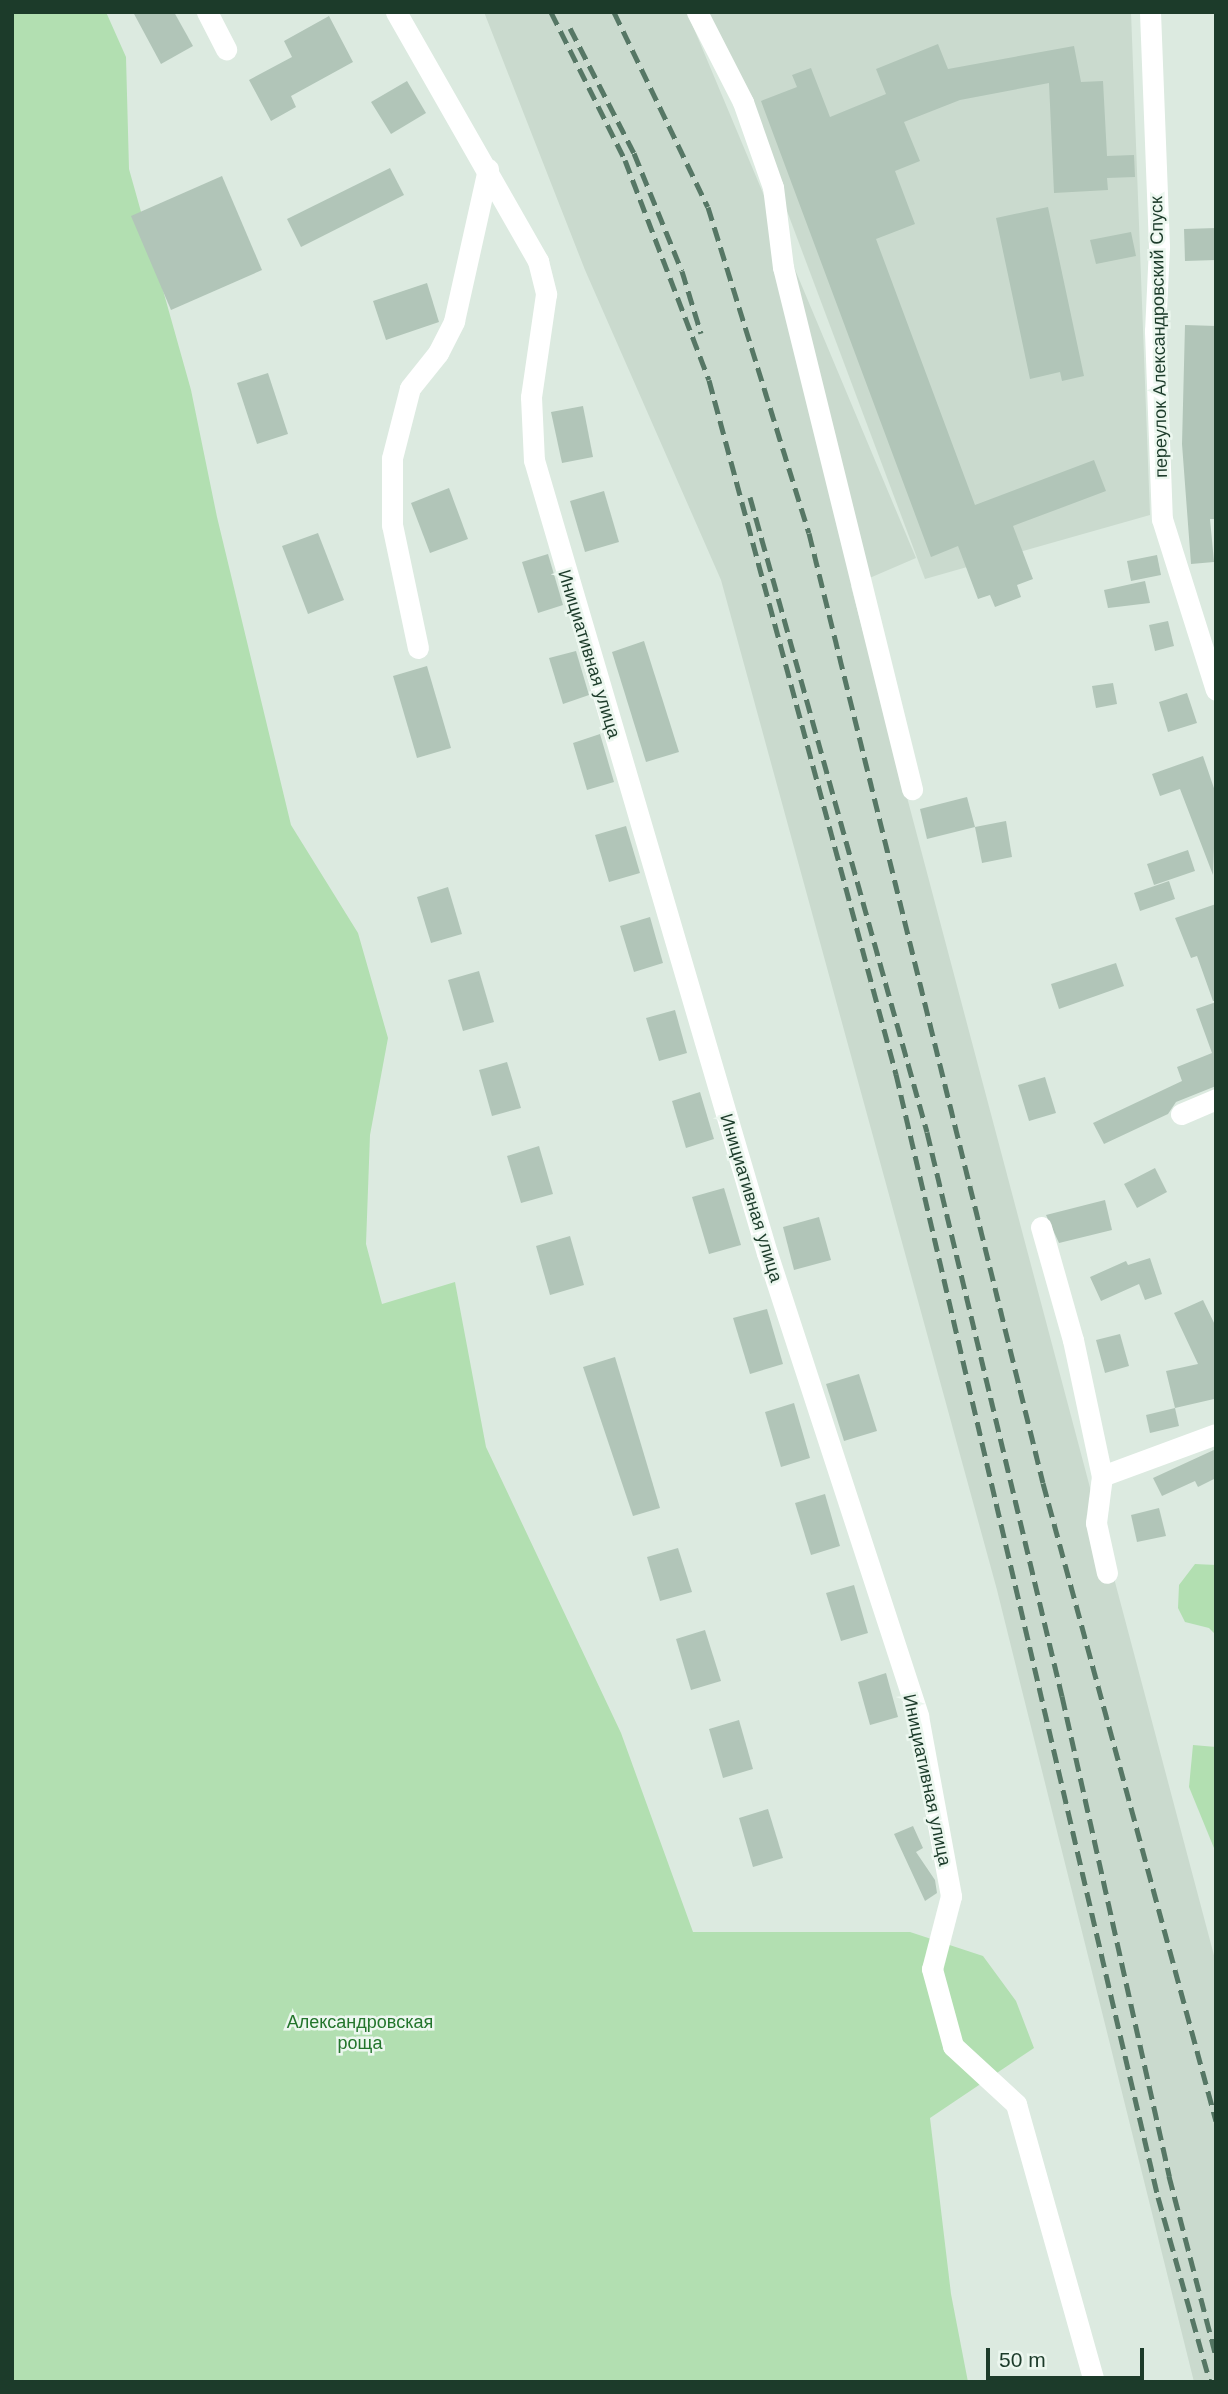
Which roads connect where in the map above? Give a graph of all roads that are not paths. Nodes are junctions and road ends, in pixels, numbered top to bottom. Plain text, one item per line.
1 (207, 12) edge
2 (396, 12) edge
3 (697, 12) edge
4 (1150, 12) edge
5 (226, 50) dead end
6 (488, 169) junction
7 (418, 648) dead end
8 (1210, 654) edge
9 (1216, 690) edge
10 (912, 789) dead end
11 (1216, 1099) edge
12 (1181, 1114) dead end
13 (1041, 1227) dead end
14 (1216, 1434) edge
15 (1102, 1476) junction
16 (1107, 1573) dead end
17 (1094, 2382) edge

1 - 5 street
2 - 6 street, Инициативная улица
3 - 10 street
4 - 8 street, переулок Александровский Спуск
6 - 7 street
6 - 17 street, Инициативная улица
8 - 9 street, переулок Александровский Спуск
11 - 12 street
13 - 15 street
14 - 15 street
15 - 16 street

